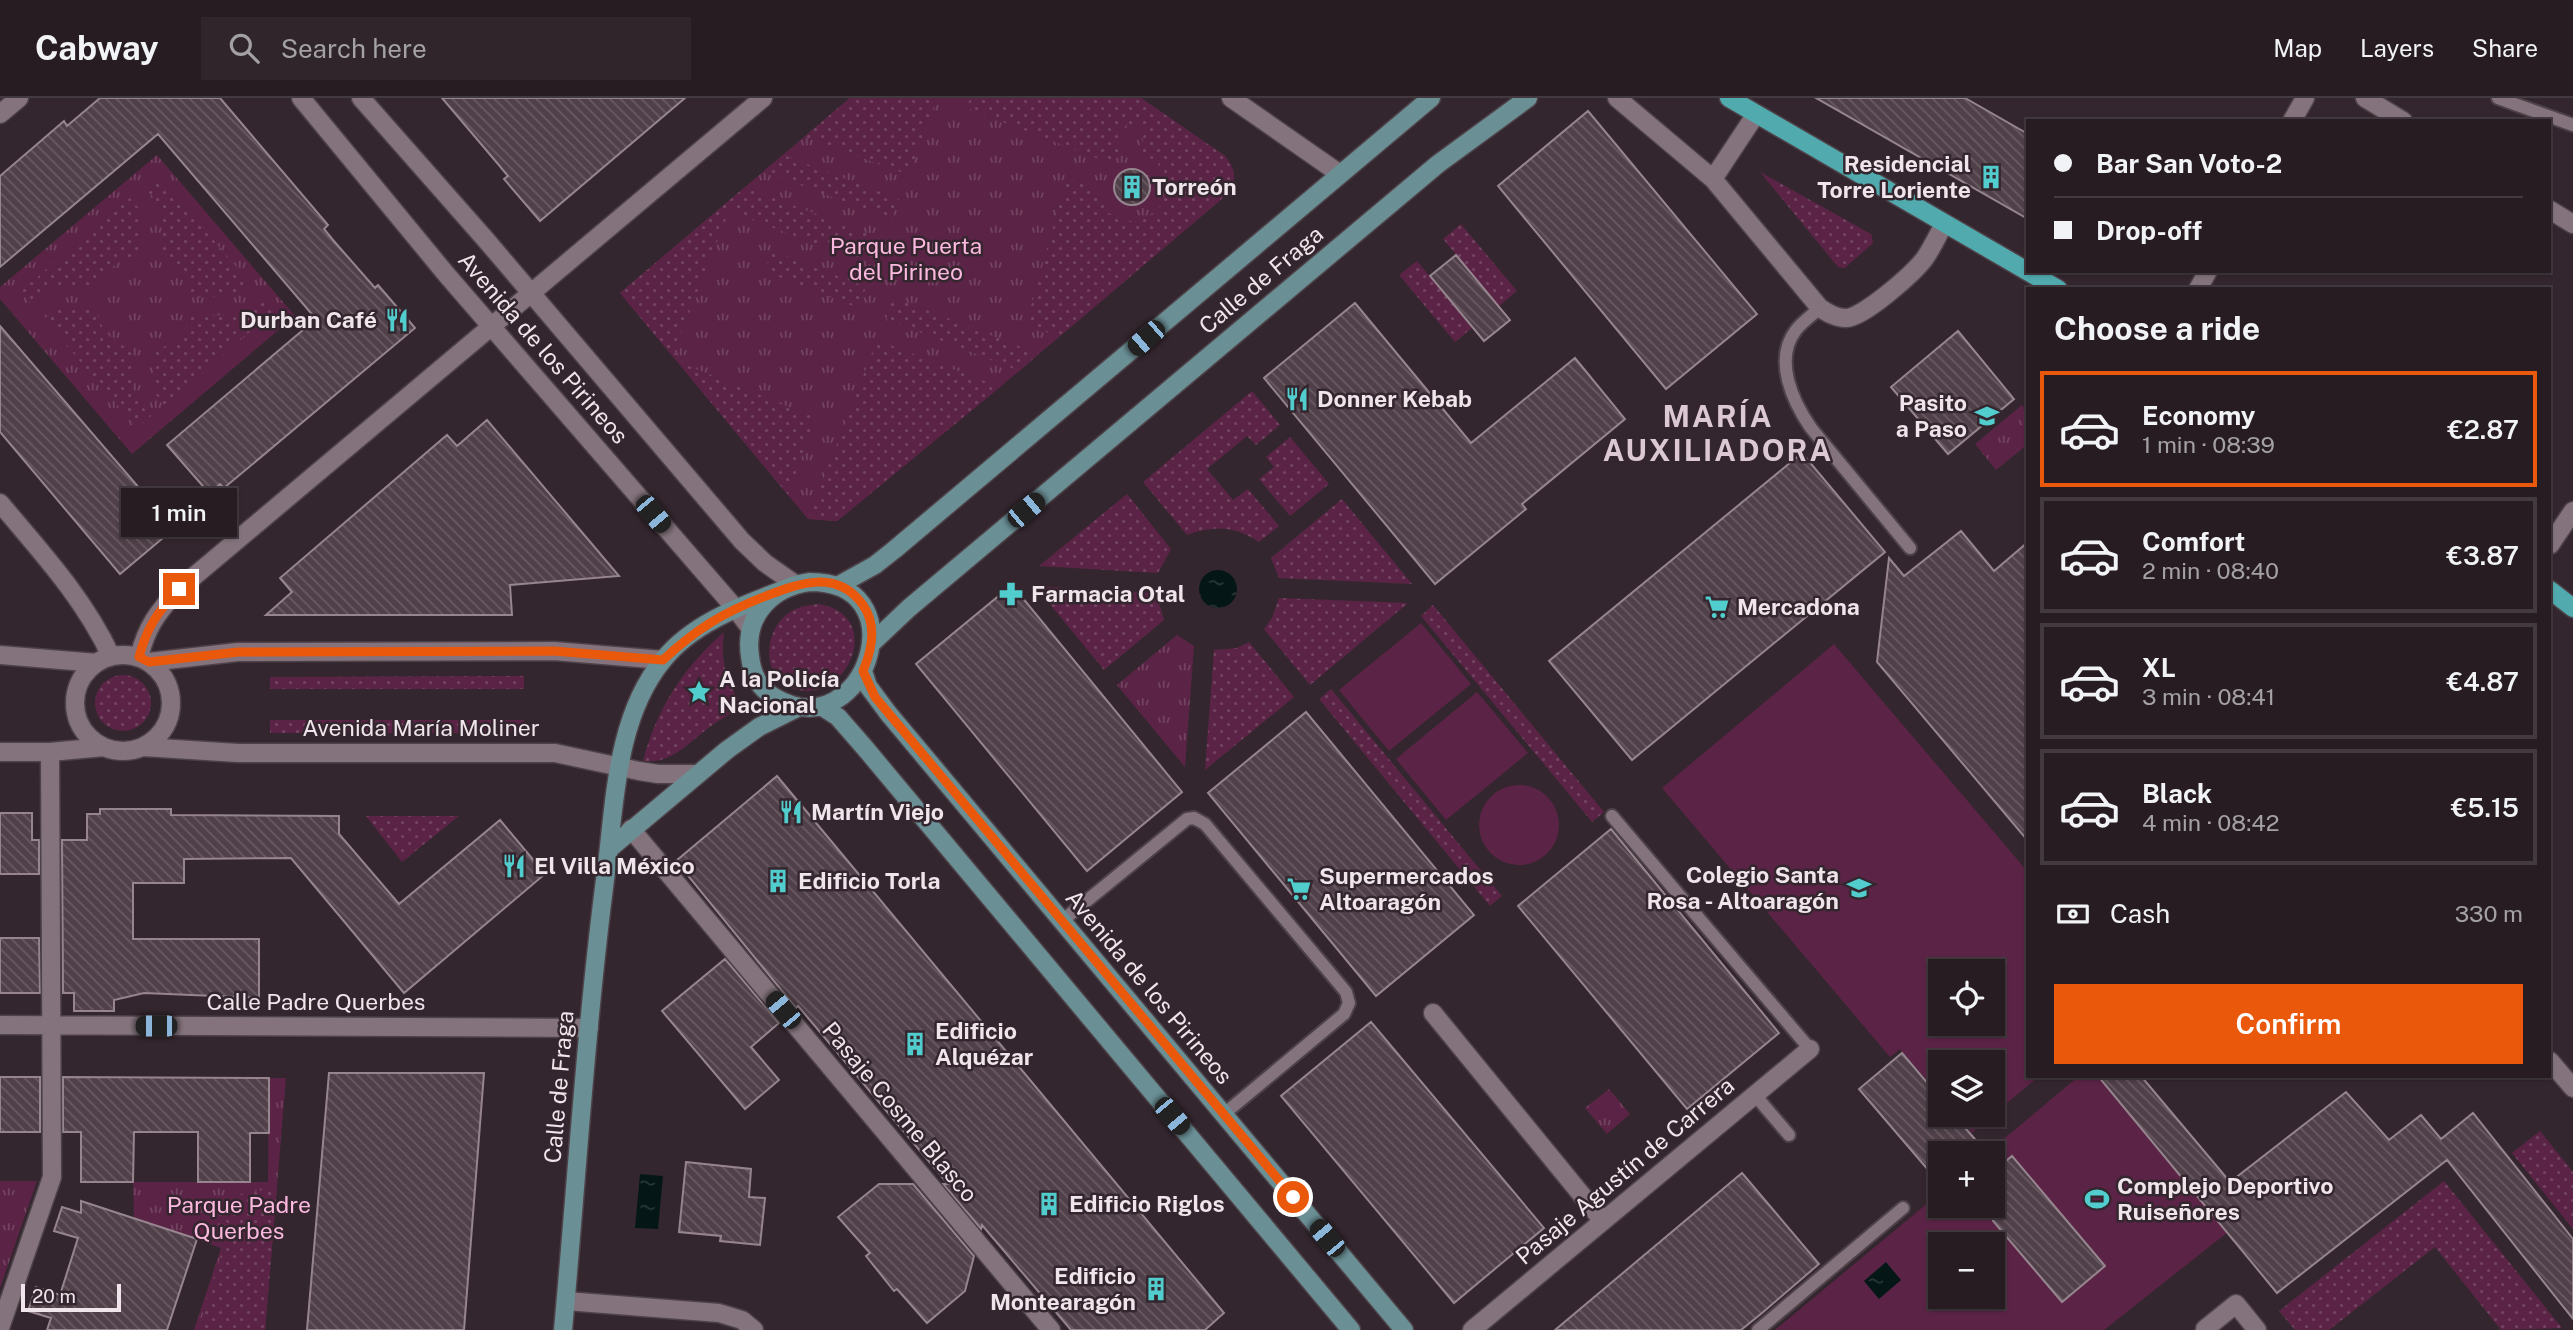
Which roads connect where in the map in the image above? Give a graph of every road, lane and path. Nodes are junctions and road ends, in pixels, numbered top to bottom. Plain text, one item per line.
1 (19, 98) edge
2 (301, 98) edge
3 (361, 98) edge
4 (763, 98) edge
5 (1231, 98) edge
6 (1431, 98) edge
7 (1528, 98) edge
8 (1617, 98) edge
9 (1729, 98) edge
10 (2305, 98) edge
11 (2365, 98) edge
12 (2498, 98) edge
13 (0, 114) edge
14 (1756, 114) junction
15 (2293, 119) edge
16 (2400, 119) edge
17 (2573, 125) edge
18 (1340, 174) junction
19 (1713, 179) junction
20 (2551, 211) edge
21 (1944, 224) junction
22 (2573, 224) edge
23 (2026, 271) edge
24 (2030, 273) edge
25 (2054, 287) edge
26 (531, 294) junction
27 (1820, 308) junction
28 (492, 326) junction
29 (0, 503) edge
30 (2573, 511) edge
31 (2551, 544) edge
32 (1910, 548) dead end
33 (839, 585) junction
34 (787, 587) junction
35 (2551, 591) edge
36 (735, 608) junction
37 (2573, 608) edge
38 (751, 629) junction
39 (872, 643) junction
40 (0, 655) edge
41 (104, 660) junction
42 (144, 660) junction
43 (663, 660) junction
44 (863, 671) junction
45 (821, 706) junction
46 (799, 707) junction
47 (104, 747) junction
48 (143, 747) junction
49 (0, 752) edge
50 (50, 752) junction
51 (620, 767) junction
52 (698, 774) junction
53 (1612, 816) dead end
54 (631, 829) junction
55 (609, 849) junction
56 (1062, 921) junction
57 (1433, 1013) dead end
58 (0, 1025) edge
59 (51, 1026) junction
60 (589, 1028) junction
61 (1810, 1049) joint
62 (2551, 1061) edge
63 (2573, 1088) edge
64 (1755, 1095) junction
65 (1224, 1115) junction
66 (1789, 1135) dead end
67 (1903, 1208) dead end
68 (1603, 1221) junction
69 (565, 1301) junction
70 (0, 1328) edge
71 (2205, 1329) edge
72 (563, 1330) edge
73 (754, 1330) edge
74 (1051, 1330) edge
75 (1351, 1330) edge
76 (1404, 1330) edge
77 (1472, 1330) edge
78 (1758, 1330) edge
79 (2257, 1330) edge

1 - 13 street
2 - 28 street, Avenida de los Pirineos
3 - 26 street, Avenida de los Pirineos
4 - 26 street
5 - 18 street
6 - 18 main road, Calle de Fraga
7 - 39 main road, Calle de Fraga
8 - 19 street
9 - 14 main road
10 - 15 street
11 - 16 street
12 - 17 lane
14 - 19 street
14 - 21 main road
18 - 33 main road, Calle de Fraga
19 - 27 street
20 - 22 street
21 - 23 main road
21 - 27 street
24 - 25 main road
26 - 28 street
26 - 34 street, Avenida de los Pirineos
27 - 32 lane
28 - 36 street, Avenida de los Pirineos
28 - 42 street
29 - 41 street
30 - 31 street
33 - 34 main road
33 - 39 main road
34 - 36 main road, Calle de Fraga
34 - 38 main road
35 - 37 main road
36 - 38 street, Avenida de los Pirineos
36 - 43 main road, Calle de Fraga
38 - 46 main road
39 - 44 main road
40 - 41 street
41 - 42 street
41 - 47 street
42 - 43 street
42 - 48 street
43 - 51 main road, Calle de Fraga
44 - 45 main road
44 - 56 main road, Avenida de los Pirineos
45 - 46 main road
45 - 75 main road
46 - 52 main road
47 - 48 street
47 - 50 street
48 - 51 street, Avenida María Moliner
49 - 50 street
50 - 59 street
51 - 52 street, Avenida María Moliner
51 - 55 main road, Calle de Fraga
52 - 54 main road
53 - 61 lane
54 - 55 main road
54 - 74 street, Pasaje Cosme Blasco
55 - 60 main road, Calle de Fraga
56 - 65 main road, Avenida de los Pirineos
56 - 65 lane
57 - 68 street
58 - 59 street, Calle Padre Querbes
59 - 60 street, Calle Padre Querbes
59 - 70 street
60 - 69 main road, Calle de Fraga
61 - 64 street, Pasaje Agustín de Carrera
62 - 63 street
64 - 66 lane
64 - 68 street, Pasaje Agustín de Carrera
65 - 76 main road, Avenida de los Pirineos
67 - 78 lane
68 - 77 street, Pasaje Agustín de Carrera
69 - 72 main road, Calle de Fraga
69 - 73 street
71 - 79 street

